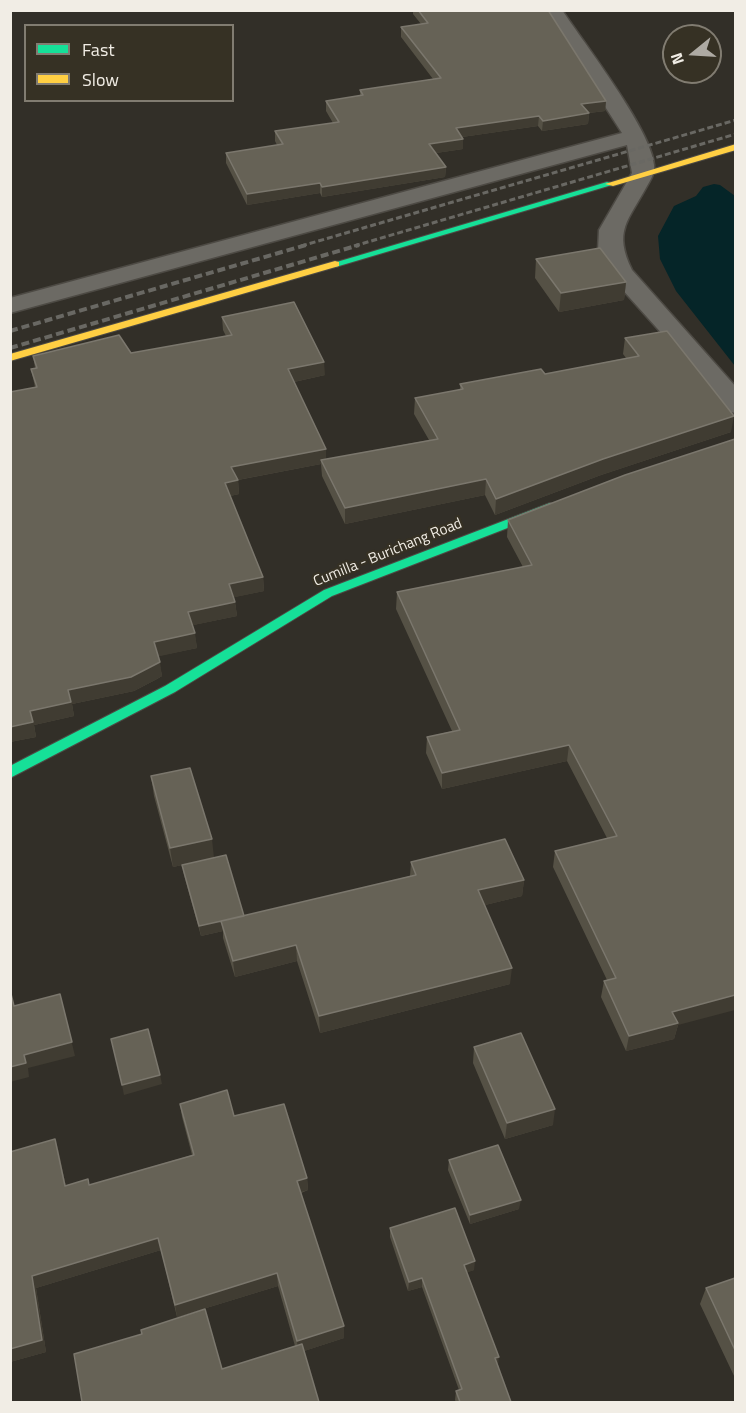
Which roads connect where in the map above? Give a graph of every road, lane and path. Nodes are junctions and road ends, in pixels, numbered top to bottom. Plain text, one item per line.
1 (552, 10) edge
2 (635, 136) junction
3 (735, 147) edge
4 (643, 173) junction
5 (10, 306) edge
6 (10, 358) edge
7 (735, 405) edge
8 (568, 500) edge
9 (10, 773) edge

1 - 2 street
2 - 4 street
2 - 5 street
3 - 4 street
4 - 6 street
4 - 7 street
8 - 9 street, Cumilla - Burichang Road

